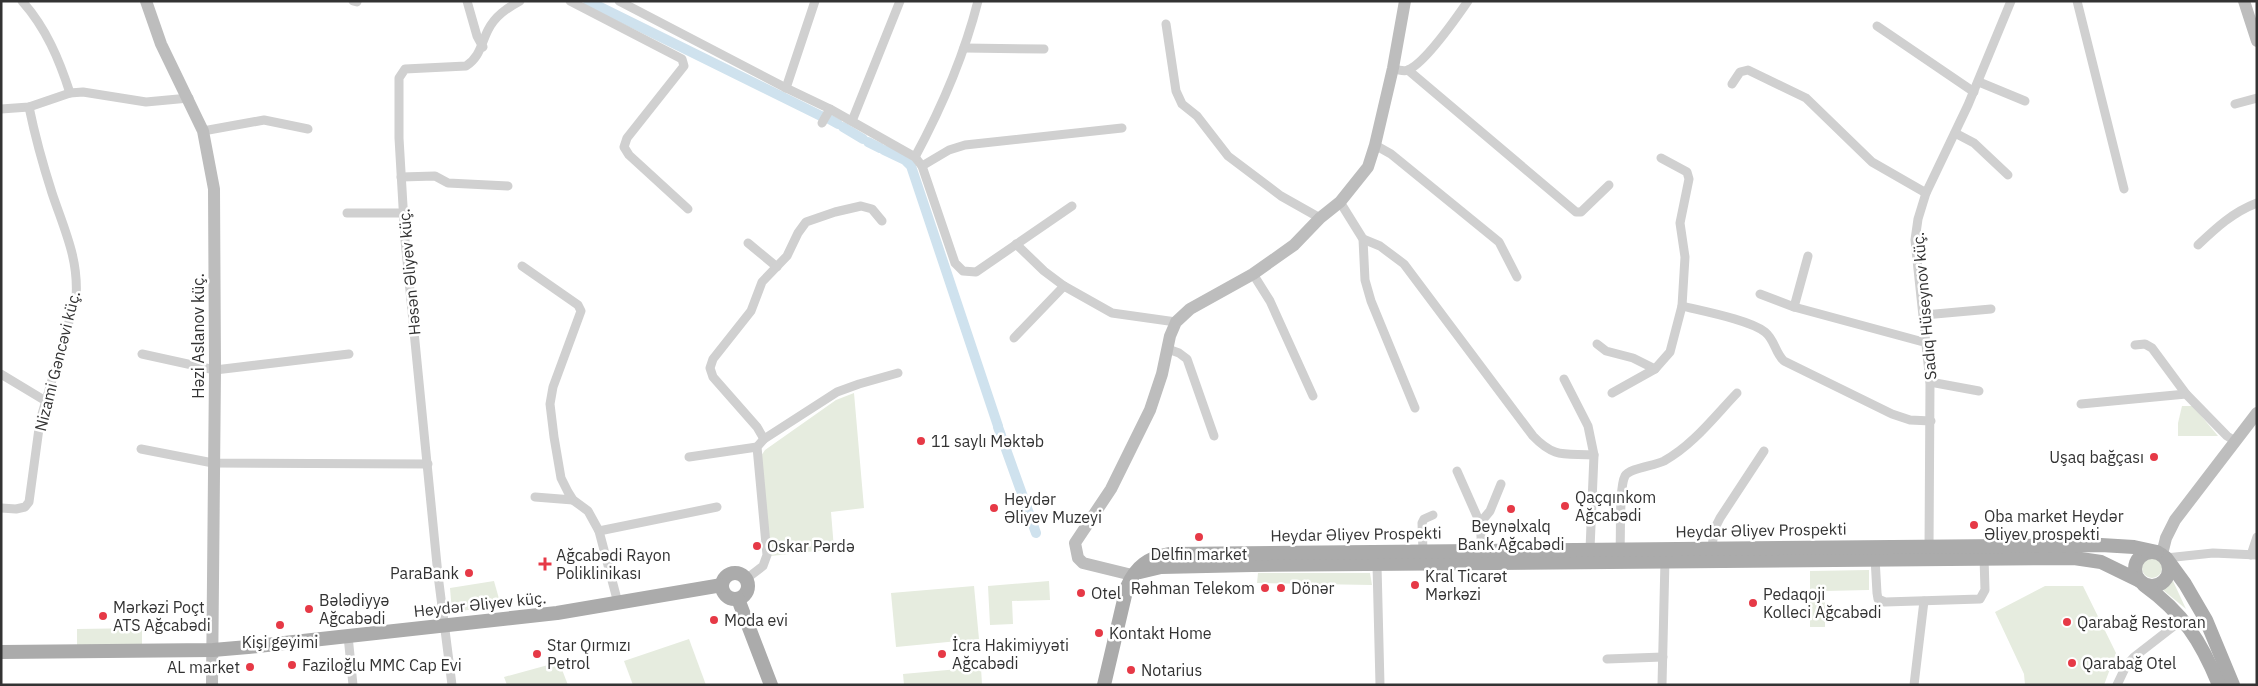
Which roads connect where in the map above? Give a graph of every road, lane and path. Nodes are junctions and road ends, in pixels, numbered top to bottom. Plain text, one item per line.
1 (22, 1) edge
2 (146, 1) edge
3 (467, 1) edge
4 (520, 1) edge
5 (570, 1) edge
6 (619, 1) edge
7 (815, 1) edge
8 (900, 1) edge
9 (978, 1) edge
10 (1405, 1) edge
11 (1468, 1) edge
12 (2011, 1) edge
13 (2077, 1) edge
14 (2244, 1) edge
15 (1166, 24) dead end
16 (1877, 26) dead end
17 (2257, 41) edge
18 (483, 47) junction
19 (964, 48) junction
20 (1044, 48) dead end
21 (1393, 68) junction
22 (1408, 70) junction
23 (1979, 82) junction
24 (1732, 84) dead end
25 (786, 88) junction
26 (1974, 92) junction
27 (70, 93) junction
28 (189, 98) junction
29 (2257, 98) edge
30 (2025, 100) dead end
31 (2235, 104) dead end
32 (29, 107) junction
33 (1, 108) edge
34 (830, 109) junction
35 (852, 121) junction
36 (822, 123) dead end
37 (1122, 128) dead end
38 (308, 129) dead end
39 (204, 131) junction
40 (1955, 133) junction
41 (1375, 145) junction
42 (915, 157) junction
43 (1660, 158) dead end
44 (922, 166) junction
45 (2008, 176) dead end
46 (401, 177) junction
47 (1609, 185) dead end
48 (508, 186) dead end
49 (2124, 189) dead end
50 (1926, 193) junction
51 (1340, 202) junction
52 (2257, 203) edge
53 (1072, 206) dead end
54 (688, 209) dead end
55 (347, 213) dead end
56 (403, 213) junction
57 (1320, 218) junction
58 (882, 221) dead end
59 (1363, 239) junction
60 (748, 243) dead end
61 (1016, 244) junction
62 (2198, 245) dead end
63 (1808, 256) dead end
64 (522, 266) dead end
65 (777, 267) junction
66 (1253, 274) junction
67 (1517, 277) dead end
68 (1064, 286) junction
69 (1760, 294) dead end
70 (1682, 306) junction
71 (1794, 307) junction
72 (1991, 309) dead end
73 (1924, 315) junction
74 (1176, 322) junction
75 (1014, 338) dead end
76 (1927, 342) junction
77 (1597, 344) dead end
78 (2134, 345) dead end
79 (1168, 350) junction
80 (142, 354) dead end
81 (349, 354) dead end
82 (1655, 369) junction
83 (215, 370) junction
84 (898, 373) dead end
85 (1, 374) edge
86 (1564, 379) dead end
87 (1930, 382) junction
88 (1978, 391) dead end
89 (1737, 392) dead end
90 (1612, 393) dead end
91 (2186, 394) junction
92 (1313, 396) dead end
93 (44, 400) junction
94 (2081, 404) dead end
95 (1414, 408) dead end
96 (2257, 414) edge
97 (1931, 421) junction
98 (1214, 436) dead end
99 (764, 439) junction
100 (2235, 441) junction
101 (757, 447) junction
102 (141, 449) dead end
103 (1764, 451) dead end
104 (1594, 455) junction
105 (689, 457) dead end
106 (213, 463) junction
107 (428, 464) junction
108 (1457, 470) dead end
109 (1501, 484) dead end
110 (535, 497) dead end
111 (573, 500) junction
112 (717, 507) dead end
113 (1, 508) edge
114 (1433, 515) dead end
115 (1480, 523) junction
116 (599, 531) junction
117 (2257, 537) edge
118 (1712, 548) junction
119 (1590, 549) junction
120 (1620, 549) junction
121 (1482, 550) junction
122 (1423, 551) junction
123 (1930, 552) junction
124 (2162, 555) junction
125 (2254, 555) edge
126 (1984, 557) junction
127 (1875, 558) junction
128 (1665, 560) junction
129 (1377, 565) junction
130 (1132, 575) junction
131 (746, 579) junction
132 (2142, 583) junction
133 (722, 585) junction
134 (738, 599) junction
135 (1924, 601) junction
136 (618, 603) junction
137 (2183, 619) junction
138 (446, 625) junction
139 (348, 636) junction
140 (213, 650) junction
141 (1, 652) edge
142 (1663, 657) junction
143 (1607, 659) dead end
144 (212, 685) edge
145 (354, 685) edge
146 (452, 685) edge
147 (771, 685) edge
148 (1104, 685) edge
149 (1380, 685) edge
150 (1662, 685) edge
151 (1914, 685) edge
152 (2117, 685) edge
153 (2219, 685) edge
154 (2233, 685) edge

1 - 27 street
2 - 28 street, Həzi Aslanov küç.
3 - 18 street
4 - 18 street, Həsən Əliyev küç.
5 - 54 street
6 - 25 street
7 - 25 street
8 - 35 street
9 - 19 street
10 - 21 street
11 - 22 street
12 - 23 street, Sadıq Hüseynov küç.
13 - 49 street
14 - 17 street
15 - 57 street
16 - 26 street
18 - 46 street, Həsən Əliyev küç.
19 - 20 street
19 - 42 street
21 - 22 street
21 - 41 street
22 - 47 street
23 - 26 street, Sadıq Hüseynov küç.
23 - 30 street
24 - 50 street
25 - 34 street
26 - 40 street, Sadıq Hüseynov küç.
27 - 28 street
27 - 32 street
28 - 39 street, Həzi Aslanov küç.
29 - 31 street
32 - 33 street
32 - 93 street, Nizami Gəncəvi küç.
34 - 35 street
34 - 36 street
35 - 42 street
37 - 44 street
38 - 39 street
39 - 83 street, Həzi Aslanov küç.
40 - 45 street
40 - 50 street, Sadıq Hüseynov küç.
41 - 51 street
41 - 67 street
42 - 44 street
43 - 70 street
44 - 61 street
46 - 48 street
46 - 56 street, Həsən Əliyev küç.
50 - 73 street, Sadıq Hüseynov küç.
51 - 57 street
51 - 59 street
52 - 62 street
53 - 61 street
55 - 56 street
56 - 107 street, Həsən Əliyev küç.
57 - 66 street
58 - 65 street
59 - 95 street
59 - 104 street
60 - 65 street
61 - 68 street
63 - 71 street
64 - 111 street
65 - 99 street
66 - 74 street
66 - 92 street
68 - 74 street
68 - 75 street
69 - 71 street
70 - 82 street
70 - 97 street
71 - 76 street
72 - 73 street
73 - 76 street, Sadıq Hüseynov küç.
74 - 79 street
76 - 87 street, Sadıq Hüseynov küç.
77 - 82 street
78 - 91 street
79 - 98 street
79 - 130 street
80 - 83 street
81 - 83 street
82 - 90 street
83 - 106 street, Həzi Aslanov küç.
84 - 99 street
85 - 93 street
86 - 104 street
87 - 88 street
87 - 97 street, Sadıq Hüseynov küç.
89 - 120 street
91 - 94 street
91 - 100 street
93 - 113 street, Nizami Gəncəvi küç.
96 - 100 street
97 - 123 street, Sadıq Hüseynov küç.
99 - 101 street
100 - 124 street
101 - 105 street
101 - 131 street
102 - 106 street
103 - 118 street
104 - 119 street
106 - 107 street
106 - 140 street, Həzi Aslanov küç.
107 - 138 street, Həsən Əliyev küç.
108 - 115 street
109 - 115 street
110 - 111 street
111 - 116 street
112 - 116 street
114 - 122 street
115 - 121 street
116 - 136 street
117 - 125 street
118 - 120 main road, Heydar Əliyev Prospekti
118 - 123 main road, Heydar Əliyev Prospekti
119 - 120 main road, Heydar Əliyev Prospekti
119 - 121 main road, Heydar Əliyev Prospekti
121 - 122 main road, Heydar Əliyev Prospekti
122 - 130 main road, Heydar Əliyev Prospekti
123 - 124 main road, Heydar Əliyev Prospekti
123 - 126 main road
123 - 127 main road
124 - 125 street
124 - 132 main road
124 - 132 main road
124 - 154 main road
126 - 132 main road
126 - 135 street
127 - 128 main road
127 - 135 street
128 - 129 main road
128 - 142 street
129 - 130 main road
129 - 149 street
130 - 148 main road
131 - 133 main road
131 - 134 main road
132 - 137 main road
133 - 134 main road
133 - 136 main road, Heydər Əliyev küç.
134 - 147 main road
135 - 151 street
136 - 138 main road, Heydər Əliyev küç.
137 - 152 street
137 - 153 main road
138 - 139 main road, Heydər Əliyev küç.
138 - 146 street, Həsən Əliyev küç.
139 - 140 main road, Heydər Əliyev küç.
139 - 145 street
140 - 141 main road, Heydər Əliyev küç.
140 - 144 street, Həzi Aslanov küç.
142 - 143 street
142 - 150 street

